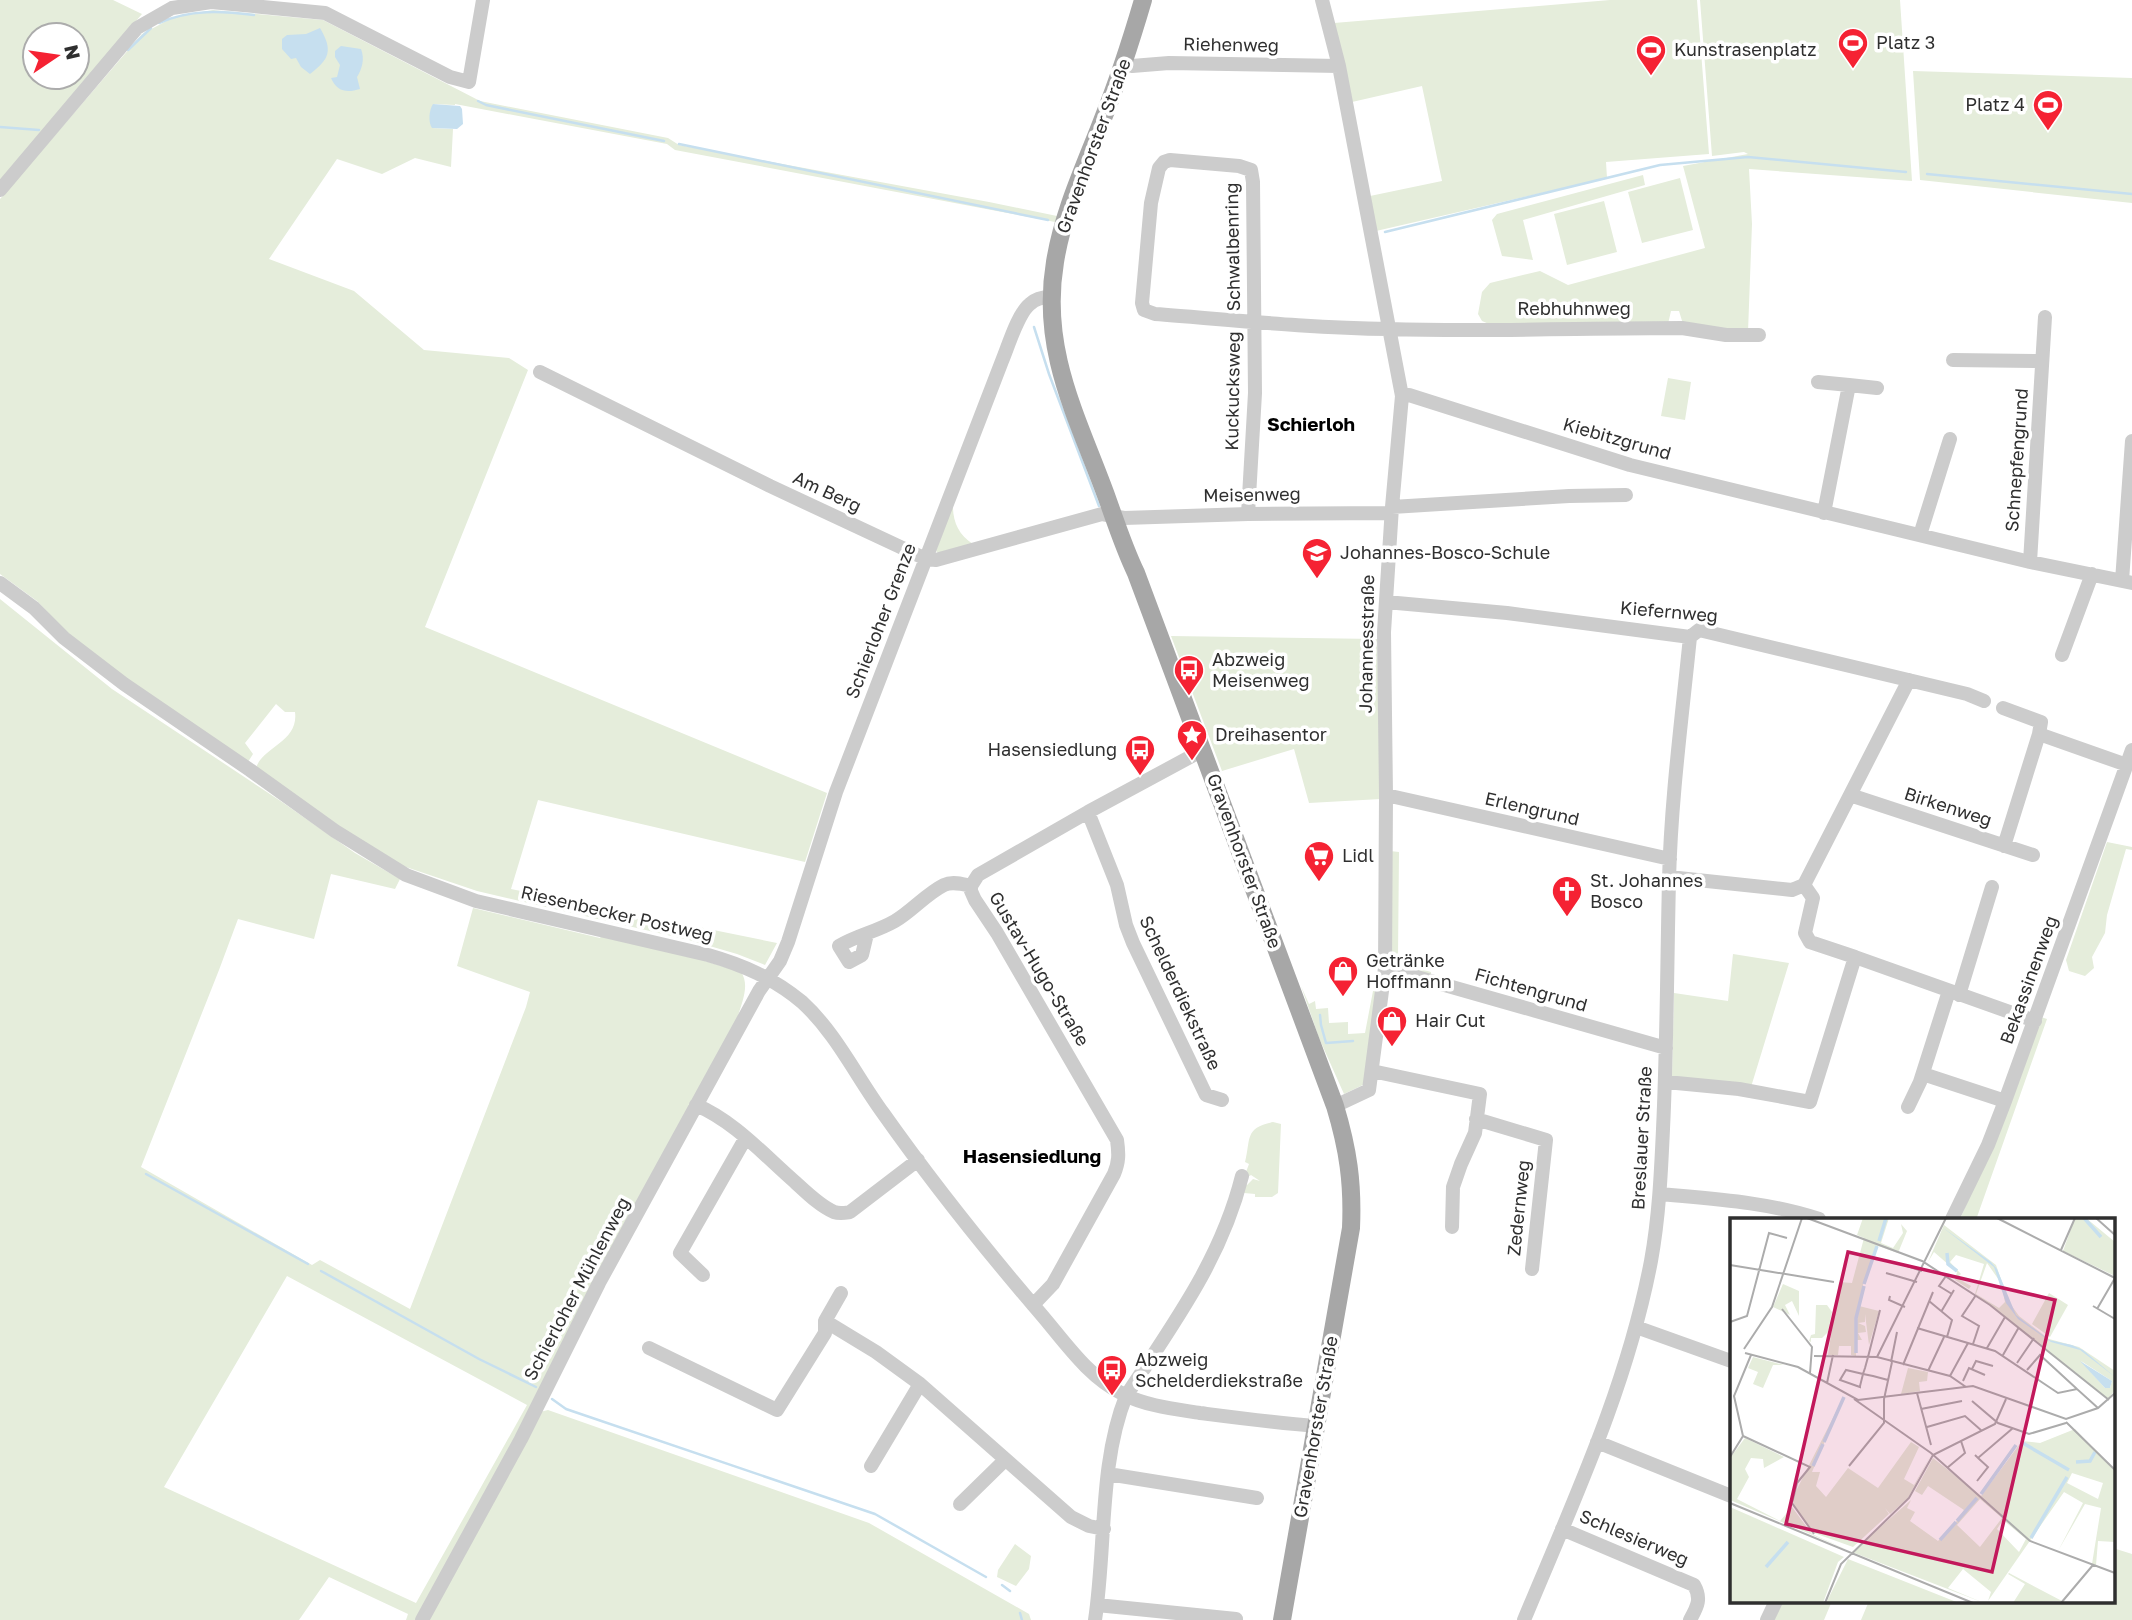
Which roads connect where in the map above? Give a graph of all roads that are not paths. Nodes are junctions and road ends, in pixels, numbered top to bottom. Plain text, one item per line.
1 (483, 0) edge
2 (1143, 0) edge
3 (1322, 0) edge
4 (1123, 64) junction
5 (1339, 66) junction
6 (0, 190) edge
7 (1051, 297) junction
8 (2045, 317) dead end
9 (1253, 321) junction
10 (1388, 329) junction
11 (1759, 335) dead end
12 (1953, 360) dead end
13 (2042, 361) junction
14 (540, 372) dead end
15 (1818, 382) dead end
16 (1849, 385) junction
17 (1877, 388) dead end
18 (1402, 396) junction
19 (1950, 439) dead end
20 (2132, 442) edge
21 (1626, 495) dead end
22 (1392, 510) junction
23 (1824, 513) junction
24 (1248, 514) junction
25 (1113, 516) junction
26 (1920, 535) junction
27 (926, 559) junction
28 (2030, 562) junction
29 (2091, 574) junction
30 (2127, 582) edge
31 (0, 583) edge
32 (1385, 602) junction
33 (1690, 637) junction
34 (2062, 655) dead end
35 (1909, 680) junction
36 (1984, 701) dead end
37 (2003, 708) dead end
38 (2039, 734) junction
39 (1203, 750) junction
40 (2132, 750) edge
41 (2127, 765) junction
42 (1386, 795) junction
43 (1850, 795) junction
44 (1088, 812) junction
45 (2004, 846) junction
46 (2034, 855) dead end
47 (1670, 859) junction
48 (1669, 877) junction
49 (1804, 885) junction
50 (971, 886) junction
51 (1992, 887) dead end
52 (867, 934) dead end
53 (1855, 957) junction
54 (1385, 968) junction
55 (768, 977) junction
56 (1954, 993) junction
57 (2035, 1021) junction
58 (1666, 1048) junction
59 (1373, 1071) junction
60 (1923, 1074) junction
61 (1666, 1082) junction
62 (1222, 1100) dead end
63 (2005, 1101) junction
64 (696, 1105) junction
65 (1335, 1106) junction
66 (1908, 1107) dead end
67 (1476, 1119) junction
68 (745, 1139) junction
69 (918, 1160) junction
70 (1242, 1176) dead end
71 (1660, 1194) junction
72 (1816, 1218) edge
73 (1952, 1218) edge
74 (1452, 1227) dead end
75 (1532, 1269) dead end
76 (702, 1275) dead end
77 (841, 1293) dead end
78 (1033, 1305) junction
79 (825, 1321) junction
80 (1636, 1327) junction
81 (649, 1348) dead end
82 (1730, 1361) edge
83 (920, 1384) junction
84 (1126, 1396) junction
85 (1316, 1426) junction
86 (1597, 1443) junction
87 (1005, 1460) junction
88 (871, 1466) dead end
89 (1108, 1474) junction
90 (1730, 1496) edge
91 (1256, 1498) dead end
92 (960, 1504) dead end
93 (1104, 1529) junction
94 (1562, 1529) junction
95 (1776, 1602) edge
96 (1096, 1612) edge
97 (1236, 1619) edge
98 (422, 1620) edge
99 (1282, 1620) edge
100 (1524, 1620) edge
101 (1690, 1620) edge
102 (1767, 1620) edge

1 - 6 street
2 - 4 main road, Gravenhorster Straße
3 - 5 street, Johannesstraße
4 - 5 street, Riehenweg
4 - 7 main road, Gravenhorster Straße
5 - 10 street, Johannesstraße
7 - 25 main road, Gravenhorster Straße
7 - 27 street, Schierloher Grenze
8 - 13 street, Schnepfengrund
9 - 9 street, Schwalbenring
9 - 10 street, Kuckucksweg
9 - 24 street, Kuckucksweg
10 - 11 street, Rebhuhnweg
10 - 18 street, Johannesstraße
12 - 13 street
13 - 28 street, Schnepfengrund
14 - 27 street, Am Berg
15 - 16 street
16 - 17 street
16 - 23 street
18 - 22 street, Johannesstraße
18 - 23 street, Kiebitzgrund
19 - 26 street
20 - 30 street, Kiebitzgrund
21 - 22 street, Meisenweg
22 - 24 street, Meisenweg
22 - 32 street, Johannesstraße
23 - 26 street, Kiebitzgrund
24 - 25 street, Meisenweg
25 - 27 street
25 - 39 main road, Gravenhorster Straße
26 - 28 street, Kiebitzgrund
27 - 55 street, Schierloher Grenze
28 - 29 street, Kiebitzgrund
29 - 30 street, Kiebitzgrund
29 - 34 street
31 - 55 street, Riesenbecker Postweg
32 - 33 street, Kiefernweg
32 - 42 street, Johannesstraße
33 - 35 street, Kiefernweg
33 - 47 street, Breslauer Straße
35 - 36 street, Kiefernweg
35 - 43 street
37 - 38 street
38 - 41 street
38 - 45 street
39 - 44 street, Gustav-Hugo-Straße
39 - 65 main road, Gravenhorster Straße
40 - 41 street, Bekassinenweg
41 - 57 street, Bekassinenweg
42 - 47 street, Erlengrund
42 - 54 street, Johannesstraße
43 - 45 street, Birkenweg
43 - 49 street
44 - 50 street, Gustav-Hugo-Straße
44 - 62 street, Schelderdiekstraße
45 - 46 street, Birkenweg
47 - 48 street, Breslauer Straße
48 - 49 street
48 - 58 street, Breslauer Straße
49 - 53 street
50 - 52 street
50 - 78 street, Gustav-Hugo-Straße
51 - 56 street
53 - 56 street
53 - 61 street
54 - 58 street, Fichtengrund
54 - 59 street, Johannesstraße
55 - 64 street, Schierloher Mühlenweg
55 - 69 street, Riesenbecker Postweg
56 - 57 street
56 - 60 street
57 - 63 street, Bekassinenweg
58 - 61 street, Breslauer Straße
59 - 65 street, Johannesstraße
59 - 67 street
60 - 63 street
60 - 66 street
61 - 71 street, Breslauer Straße
63 - 73 street, Bekassinenweg
64 - 68 street
64 - 98 street, Schierloher Mühlenweg
65 - 85 main road, Gravenhorster Straße
67 - 74 street
67 - 75 street, Zedernweg
68 - 69 street
68 - 76 street
69 - 78 street, Riesenbecker Postweg
70 - 84 street
71 - 72 street
71 - 80 street, Breslauer Straße
77 - 79 street
78 - 84 street, Riesenbecker Postweg
79 - 81 street
79 - 83 street
80 - 82 street
80 - 86 street, Breslauer Straße
83 - 87 street
83 - 88 street
84 - 85 street, Riesenbecker Postweg
84 - 89 street
85 - 99 main road, Gravenhorster Straße
86 - 90 street
86 - 94 street, Breslauer Straße
87 - 92 street
87 - 93 street
89 - 91 street
89 - 93 street
93 - 96 street
94 - 100 street, Breslauer Straße
94 - 101 street, Schlesierweg
95 - 102 street
96 - 97 street

